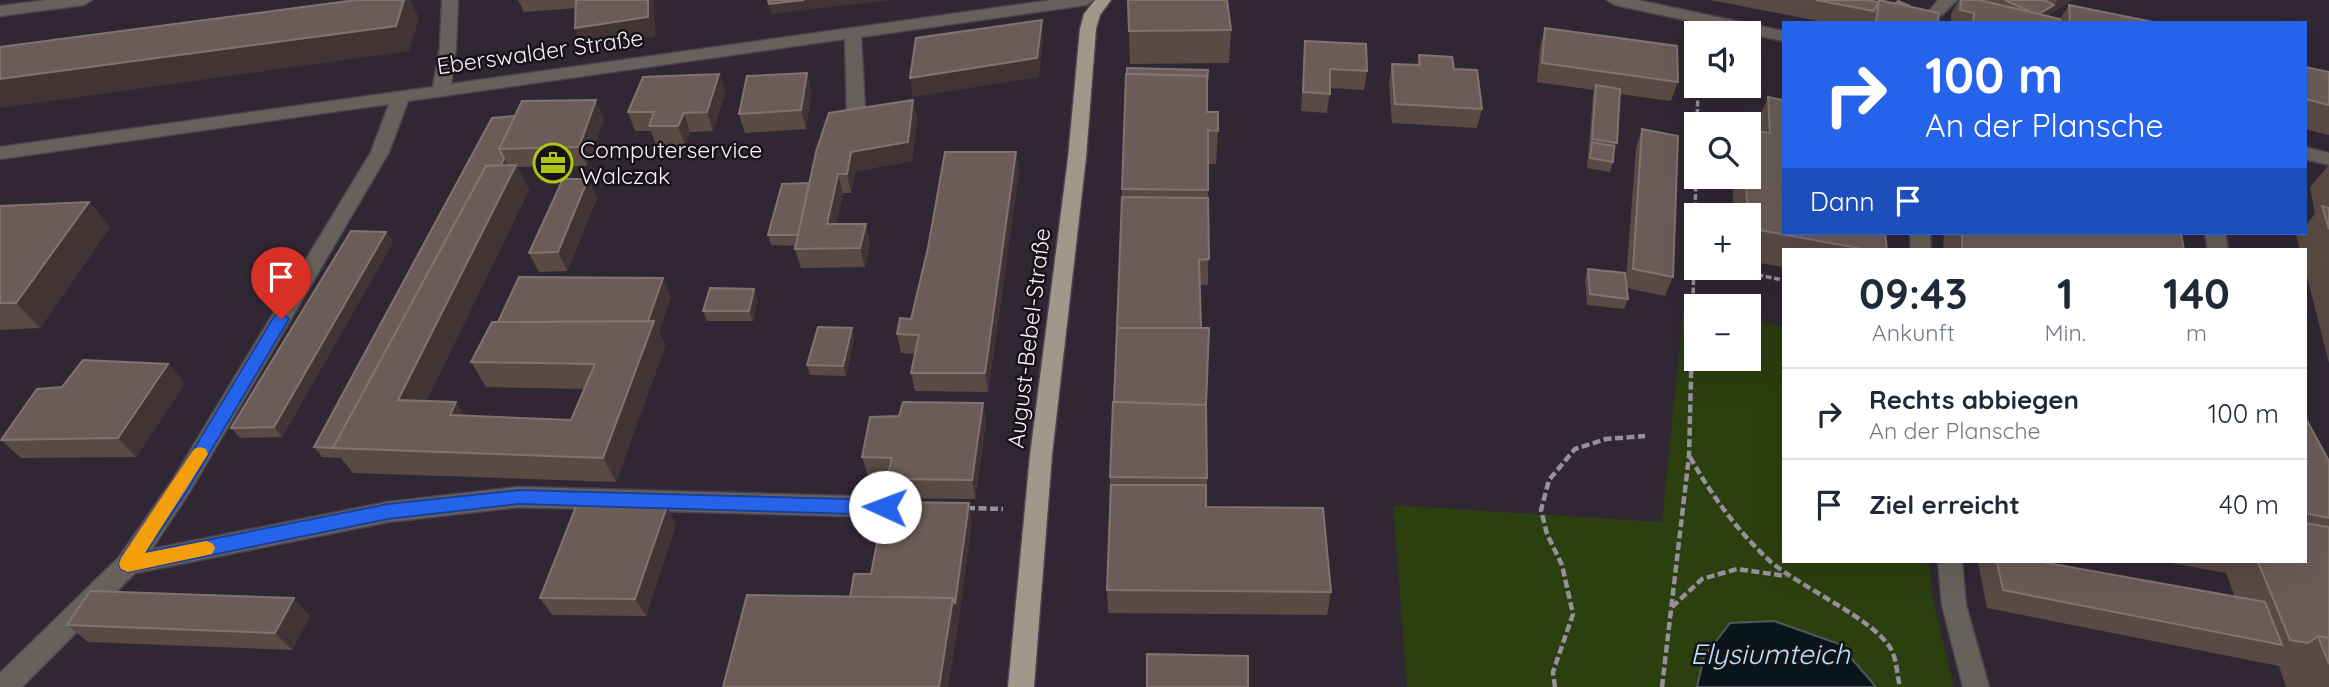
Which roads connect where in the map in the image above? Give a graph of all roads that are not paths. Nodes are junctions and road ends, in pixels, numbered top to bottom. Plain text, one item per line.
1 (84, 0) edge
2 (450, 0) edge
3 (1086, 0) edge
4 (1103, 0) edge
5 (1615, 0) edge
6 (1948, 0) edge
7 (0, 10) edge
8 (1936, 12) edge
9 (853, 32) junction
10 (1782, 37) edge
11 (441, 91) junction
12 (401, 96) junction
13 (856, 110) edge
14 (0, 153) edge
15 (2307, 154) edge
16 (2329, 159) edge
17 (885, 507) edge
18 (1950, 563) edge
19 (128, 564) junction
20 (4, 687) edge
21 (1021, 687) edge
22 (1976, 687) edge

1 - 7 street
2 - 11 street
3 - 9 street, Eberswalder Straße
4 - 21 main road, August-Bebel-Straße
5 - 10 street
6 - 8 street
9 - 11 street, Eberswalder Straße
9 - 13 street
11 - 12 street, Eberswalder Straße
12 - 14 street, Eberswalder Straße
12 - 19 street
15 - 16 street
17 - 19 street
18 - 22 street
19 - 20 street

